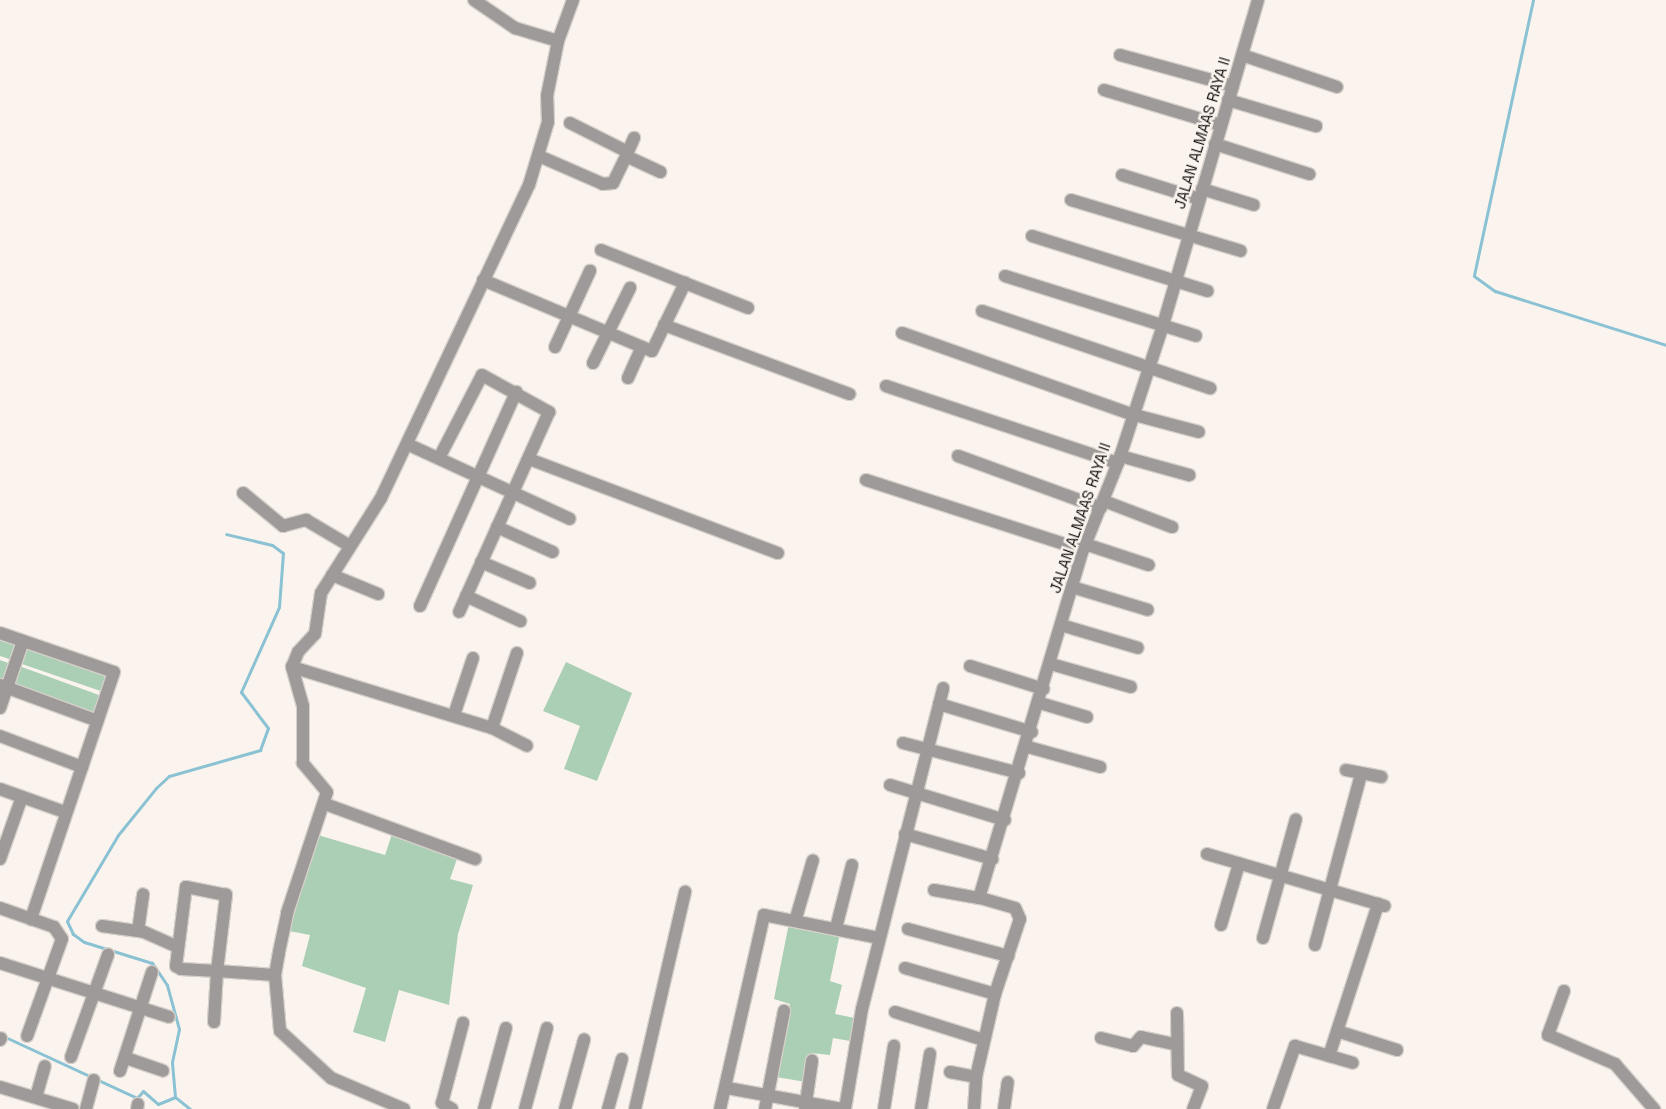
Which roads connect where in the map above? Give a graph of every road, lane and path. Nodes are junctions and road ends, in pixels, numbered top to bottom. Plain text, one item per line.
1 (474, 0) edge
2 (573, 0) edge
3 (1258, 0) edge
4 (558, 41) junction
5 (1120, 54) dead end
6 (1242, 55) junction
7 (1233, 86) junction
8 (1337, 87) dead end
9 (1104, 90) dead end
10 (1228, 100) junction
11 (570, 123) dead end
12 (1221, 124) junction
13 (1316, 126) dead end
14 (634, 138) dead end
15 (1215, 144) junction
16 (627, 154) junction
17 (540, 156) junction
18 (660, 172) dead end
19 (1309, 174) dead end
20 (1122, 175) dead end
21 (1200, 194) junction
22 (1071, 200) dead end
23 (1254, 205) dead end
24 (1032, 236) dead end
25 (1188, 237) junction
26 (601, 250) dead end
27 (1241, 251) dead end
28 (590, 271) dead end
29 (1005, 276) dead end
30 (483, 280) junction
31 (1174, 281) junction
32 (685, 283) junction
33 (630, 288) dead end
34 (1208, 291) dead end
35 (748, 308) dead end
36 (982, 311) dead end
37 (568, 316) junction
38 (664, 325) junction
39 (1163, 325) junction
40 (608, 333) junction
41 (902, 333) dead end
42 (1196, 336) dead end
43 (555, 347) dead end
44 (642, 347) junction
45 (593, 363) dead end
46 (1147, 369) junction
47 (628, 378) dead end
48 (886, 386) dead end
49 (1210, 388) dead end
50 (516, 392) junction
51 (850, 394) dead end
52 (1131, 414) junction
53 (1199, 432) dead end
54 (407, 444) junction
55 (958, 456) dead end
56 (440, 458) junction
57 (528, 459) junction
58 (1119, 460) junction
59 (477, 475) junction
60 (1189, 475) dead end
61 (866, 480) dead end
62 (512, 492) junction
63 (243, 493) dead end
64 (1103, 505) junction
65 (570, 518) dead end
66 (497, 527) junction
67 (1172, 527) dead end
68 (350, 546) junction
69 (1084, 547) junction
70 (553, 552) dead end
71 (778, 553) dead end
72 (481, 562) junction
73 (1149, 565) dead end
74 (332, 575) junction
75 (530, 583) dead end
76 (1072, 586) junction
77 (378, 594) dead end
78 (466, 596) junction
79 (420, 606) dead end
80 (1148, 610) dead end
81 (459, 612) dead end
82 (520, 621) dead end
83 (1061, 625) junction
84 (0, 633) edge
85 (23, 641) junction
86 (1138, 648) dead end
87 (517, 654) dead end
88 (473, 658) dead end
89 (1051, 664) junction
90 (970, 666) dead end
91 (292, 667) junction
92 (3, 686) edge
93 (1131, 687) dead end
94 (943, 688) dead end
95 (1044, 689) junction
96 (1040, 703) junction
97 (939, 704) junction
98 (0, 708) edge
99 (454, 715) junction
100 (1087, 717) dead end
101 (98, 721) junction
102 (492, 728) junction
103 (1032, 732) junction
104 (0, 736) edge
105 (904, 743) dead end
106 (527, 746) dead end
107 (1028, 747) junction
108 (927, 749) junction
109 (82, 767) junction
110 (1100, 767) dead end
111 (1346, 770) dead end
112 (1020, 773) junction
113 (1361, 775) junction
114 (1380, 777) dead end
115 (890, 785) dead end
116 (0, 789) edge
117 (914, 791) junction
118 (22, 797) junction
119 (325, 804) junction
120 (65, 812) junction
121 (1296, 819) dead end
122 (1005, 820) junction
123 (905, 834) junction
124 (1207, 854) dead end
125 (0, 859) edge
126 (475, 859) dead end
127 (992, 859) junction
128 (813, 860) dead end
129 (1239, 864) junction
130 (852, 865) dead end
131 (1281, 876) junction
132 (1328, 889) junction
133 (934, 890) dead end
134 (685, 892) dead end
135 (143, 894) dead end
136 (979, 898) junction
137 (0, 908) edge
138 (796, 918) junction
139 (31, 919) junction
140 (1221, 925) dead end
141 (102, 926) dead end
142 (836, 928) junction
143 (908, 929) dead end
144 (138, 931) junction
145 (880, 938) junction
146 (1263, 938) dead end
147 (1314, 945) dead end
148 (176, 946) junction
149 (108, 954) dead end
150 (1008, 956) junction
151 (0, 964) edge
152 (905, 968) dead end
153 (217, 971) junction
154 (152, 972) dead end
155 (276, 975) junction
156 (47, 979) junction
157 (1564, 991) dead end
158 (95, 994) junction
159 (995, 994) junction
160 (140, 1008) junction
161 (784, 1011) dead end
162 (895, 1012) dead end
163 (1177, 1013) dead end
164 (169, 1017) dead end
165 (214, 1022) dead end
166 (463, 1023) dead end
167 (506, 1028) dead end
168 (547, 1028) dead end
169 (1337, 1032) junction
170 (27, 1036) dead end
171 (1101, 1038) dead end
172 (584, 1040) dead end
173 (984, 1040) junction
174 (1174, 1044) junction
175 (894, 1046) dead end
176 (1397, 1050) dead end
177 (930, 1054) dead end
178 (1329, 1056) junction
179 (70, 1057) dead end
180 (126, 1058) junction
181 (622, 1059) dead end
182 (812, 1061) dead end
183 (1353, 1063) dead end
184 (45, 1066) dead end
185 (120, 1071) dead end
186 (163, 1071) dead end
187 (950, 1072) dead end
188 (976, 1077) junction
189 (94, 1080) dead end
190 (1008, 1082) dead end
191 (0, 1087) edge
192 (727, 1088) junction
193 (36, 1097) junction
194 (766, 1103) edge
195 (806, 1107) edge
196 (73, 1109) edge
197 (86, 1109) edge
198 (404, 1109) edge
199 (452, 1109) edge
200 (484, 1109) edge
201 (525, 1109) edge
202 (565, 1109) edge
203 (608, 1109) edge
204 (635, 1109) edge
205 (720, 1109) edge
206 (844, 1109) edge
207 (884, 1109) edge
208 (920, 1109) edge
209 (974, 1109) edge
210 (1004, 1109) edge
211 (1193, 1109) edge
212 (1273, 1109) edge
213 (1654, 1109) edge

1 - 4 street
2 - 4 street
3 - 6 street, JALAN ALMAAS RAYA II
4 - 17 street
5 - 7 street
6 - 7 street, JALAN ALMAAS RAYA II
6 - 8 street
7 - 10 street, JALAN ALMAAS RAYA II
9 - 12 street
10 - 12 street, JALAN ALMAAS RAYA II
10 - 13 street
11 - 16 street
12 - 15 street, JALAN ALMAAS RAYA II
14 - 16 street
15 - 19 street
15 - 21 street, JALAN ALMAAS RAYA II
16 - 17 street
16 - 18 street
17 - 30 street
20 - 21 street
21 - 23 street
21 - 25 street, JALAN ALMAAS RAYA II
22 - 25 street
24 - 31 street
25 - 27 street
25 - 31 street, JALAN ALMAAS RAYA II
26 - 32 street
28 - 37 street
29 - 39 street
30 - 37 street
30 - 54 street
31 - 34 street
31 - 39 street, JALAN ALMAAS RAYA II
32 - 35 street
32 - 38 street
33 - 40 street
36 - 46 street
37 - 40 street
37 - 43 street
38 - 44 street
38 - 51 street
39 - 42 street
39 - 46 street, JALAN ALMAAS RAYA II
40 - 44 street
40 - 45 street
41 - 52 street
44 - 47 street
46 - 49 street
46 - 52 street, JALAN ALMAAS RAYA II
48 - 58 street
50 - 56 street
50 - 57 street
50 - 59 street
52 - 53 street
52 - 58 street, JALAN ALMAAS RAYA II
54 - 56 street
54 - 68 street
55 - 64 street
56 - 59 street
57 - 62 street
57 - 71 street
58 - 60 street
58 - 64 street, JALAN ALMAAS RAYA II
59 - 62 street
59 - 79 street
61 - 69 street
62 - 65 street
62 - 66 street
63 - 68 street
64 - 67 street
64 - 69 street, JALAN ALMAAS RAYA II
66 - 70 street
66 - 72 street
68 - 74 street
69 - 73 street
69 - 76 street, JALAN ALMAAS RAYA II
72 - 75 street
72 - 78 street
74 - 77 street
74 - 91 street
76 - 80 street
76 - 83 street, JALAN ALMAAS RAYA II
78 - 81 street
78 - 82 street
83 - 86 street
83 - 89 street, JALAN ALMAAS RAYA II
84 - 85 street
85 - 92 street
85 - 101 street
87 - 102 street
88 - 99 street
89 - 93 street
89 - 95 street, JALAN ALMAAS RAYA II
90 - 95 street
91 - 99 street
91 - 119 street
92 - 98 street
92 - 101 street
94 - 97 street
95 - 96 street, JALAN ALMAAS RAYA II
96 - 100 street
96 - 103 street, JALAN ALMAAS RAYA II
97 - 103 street
97 - 108 street
99 - 102 street
101 - 109 street
102 - 106 street
103 - 107 street, JALAN ALMAAS RAYA II
104 - 109 street
105 - 108 street
107 - 110 street
107 - 112 street, JALAN ALMAAS RAYA II
108 - 112 street
108 - 117 street
109 - 120 street
111 - 113 street
112 - 122 street, JALAN ALMAAS RAYA II
113 - 114 street
113 - 132 street
115 - 117 street
116 - 118 street
117 - 122 street
117 - 123 street
118 - 120 street
118 - 125 street
119 - 126 street
119 - 155 street
120 - 139 street
121 - 131 street
122 - 127 street, JALAN ALMAAS RAYA II
123 - 127 street
123 - 145 street
124 - 129 street
127 - 136 street, JALAN ALMAAS RAYA II
128 - 138 street
129 - 131 street
129 - 140 street
130 - 142 street
131 - 132 street
131 - 146 street
132 - 147 street
132 - 169 street
133 - 136 street
134 - 204 street
135 - 144 street
136 - 150 street
137 - 139 street
138 - 142 street
138 - 192 street
139 - 156 street
141 - 144 street
142 - 145 street
143 - 150 street
144 - 148 street
145 - 206 street
148 - 153 street
148 - 153 street
149 - 158 street
150 - 159 street
151 - 156 street
152 - 159 street
153 - 155 street
153 - 165 street
154 - 160 street
155 - 198 street
156 - 158 street
156 - 170 street
157 - 213 street
158 - 160 street
158 - 179 street
159 - 173 street
160 - 164 street
160 - 180 street
161 - 194 street
162 - 173 street
163 - 174 street
166 - 199 street
167 - 200 street
168 - 201 street
169 - 176 street
169 - 178 street
171 - 174 street
172 - 202 street
173 - 188 street
174 - 211 street
175 - 207 street
177 - 208 street
178 - 183 street
178 - 212 street
180 - 185 street
180 - 186 street
181 - 203 street
182 - 195 street
184 - 193 street
187 - 188 street
188 - 209 street
189 - 197 street
190 - 210 street
191 - 193 street
192 - 194 street
192 - 205 street
193 - 196 street
194 - 195 street
195 - 206 street

